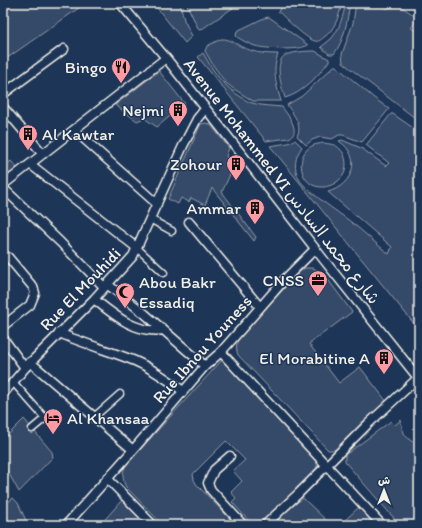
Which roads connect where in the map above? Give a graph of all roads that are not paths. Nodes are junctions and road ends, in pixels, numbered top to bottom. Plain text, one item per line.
1 (120, 3) edge
2 (64, 49) dead end
3 (166, 58) junction
4 (3, 94) edge
5 (3, 107) edge
6 (205, 109) junction
7 (74, 130) junction
8 (43, 154) junction
9 (30, 164) junction
10 (3, 185) edge
11 (3, 188) edge
12 (157, 204) junction
13 (150, 219) junction
14 (189, 222) dead end
15 (172, 231) dead end
16 (138, 248) junction
17 (315, 249) junction
18 (3, 255) edge
19 (164, 273) dead end
20 (105, 285) junction
21 (94, 299) junction
22 (260, 307) junction
23 (3, 326) edge
24 (164, 330) junction
25 (60, 333) junction
26 (3, 338) edge
27 (221, 352) junction
28 (28, 365) junction
29 (205, 366) junction
30 (419, 378) edge
31 (13, 382) junction
32 (183, 391) junction
33 (3, 394) edge
34 (120, 394) dead end
35 (94, 417) junction
36 (32, 429) dead end
37 (133, 450) junction
38 (230, 456) dead end
39 (326, 466) junction
40 (107, 478) junction
41 (66, 525) edge
42 (153, 525) edge
43 (243, 525) edge
44 (265, 525) edge
45 (382, 525) edge

1 - 3 street, Avenue Mohammed VI شارع محمد السادس
2 - 4 street
3 - 6 street, Avenue Mohammed VI شارع محمد السادس
3 - 7 street
5 - 8 street
6 - 12 street, Rue El Mouhidi
6 - 17 street, Avenue Mohammed VI شارع محمد السادس
7 - 8 street
7 - 12 street
8 - 9 street
9 - 10 street
9 - 16 street
11 - 20 street
12 - 13 street, Rue El Mouhidi
13 - 15 street
13 - 16 street, Rue El Mouhidi
14 - 22 street
16 - 19 street
16 - 20 street, Rue El Mouhidi
17 - 22 street, Rue Ibnou Youness
17 - 30 street, Avenue Mohammed VI شارع محمد السادس
18 - 23 street
20 - 21 street, Rue El Mouhidi
20 - 24 street
21 - 24 street
21 - 25 street, Rue El Mouhidi
22 - 27 street, Rue Ibnou Youness
24 - 29 street
25 - 28 street, Rue El Mouhidi
25 - 32 street
26 - 28 street
27 - 29 street, Rue Ibnou Youness
27 - 39 street
28 - 31 street, Rue El Mouhidi
28 - 35 street
29 - 32 street, Rue Ibnou Youness
30 - 39 street
31 - 33 street, Rue El Mouhidi
31 - 36 street
32 - 37 street, Rue Ibnou Youness
34 - 35 street
35 - 37 street
37 - 40 street, Rue Ibnou Youness
38 - 43 street
39 - 44 street
39 - 45 street
40 - 41 street, Rue Ibnou Youness
40 - 42 street

